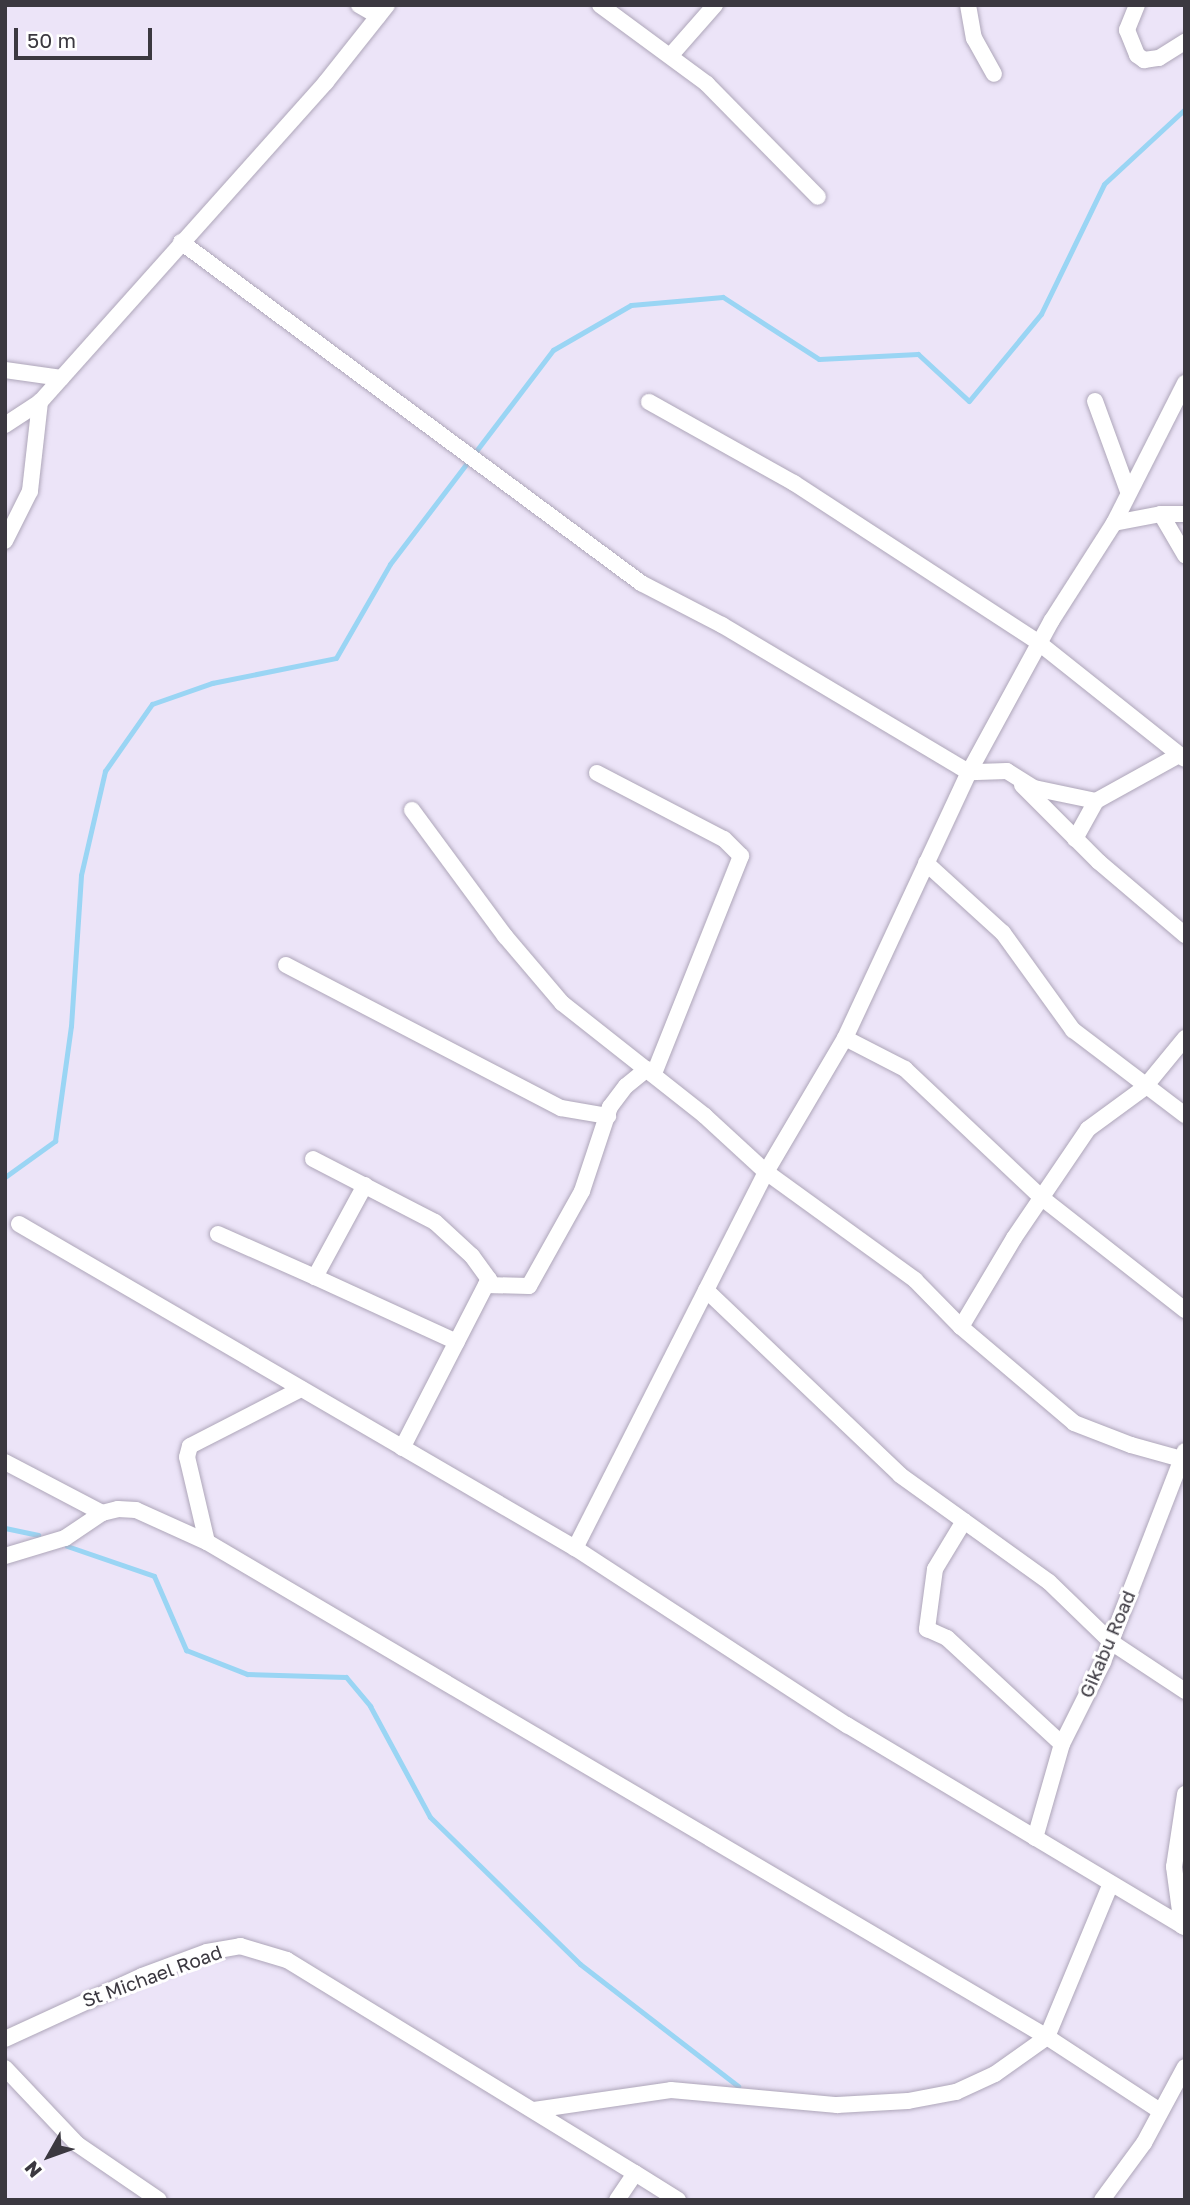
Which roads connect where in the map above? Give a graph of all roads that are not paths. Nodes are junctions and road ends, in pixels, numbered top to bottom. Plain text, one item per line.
1 (359, 5) edge
2 (600, 5) edge
3 (715, 5) edge
4 (968, 5) edge
5 (1137, 5) edge
6 (383, 11) edge
7 (1185, 42) edge
8 (671, 55) junction
9 (995, 74) dead end
10 (818, 197) dead end
11 (181, 242) junction
12 (5, 370) edge
13 (61, 378) junction
14 (1185, 383) edge
15 (40, 401) junction
16 (1095, 401) dead end
17 (649, 402) dead end
18 (5, 425) edge
19 (1128, 491) junction
20 (1161, 514) junction
21 (1185, 514) edge
22 (1114, 523) junction
23 (5, 541) edge
24 (1185, 555) edge
25 (1039, 643) junction
26 (1182, 757) edge
27 (1007, 771) junction
28 (969, 772) junction
29 (597, 773) dead end
30 (1096, 801) junction
31 (412, 810) dead end
32 (1075, 839) junction
33 (926, 863) junction
34 (1185, 935) edge
35 (286, 965) dead end
36 (845, 1038) junction
37 (1185, 1038) edge
38 (651, 1072) junction
39 (1144, 1088) junction
40 (1185, 1115) edge
41 (607, 1116) junction
42 (313, 1158) dead end
43 (766, 1172) junction
44 (365, 1185) junction
45 (1042, 1198) junction
46 (19, 1224) dead end
47 (218, 1234) dead end
48 (315, 1277) junction
49 (485, 1285) junction
50 (706, 1290) junction
51 (1185, 1310) edge
52 (961, 1327) junction
53 (457, 1342) junction
54 (301, 1389) junction
55 (402, 1448) junction
56 (1183, 1456) edge
57 (5, 1462) edge
58 (102, 1513) junction
59 (964, 1521) junction
60 (206, 1542) junction
61 (575, 1548) junction
62 (5, 1556) edge
63 (1111, 1642) junction
64 (1185, 1691) edge
65 (1062, 1745) junction
66 (1185, 1795) edge
67 (1035, 1838) junction
68 (1110, 1886) junction
69 (1184, 1927) edge
70 (1047, 2037) junction
71 (5, 2039) edge
72 (1185, 2067) edge
73 (5, 2068) edge
74 (534, 2110) junction
75 (1160, 2111) junction
76 (635, 2173) junction
77 (159, 2200) edge
78 (617, 2200) edge
79 (678, 2200) edge
80 (1102, 2200) edge

1 - 6 street
2 - 8 street
3 - 8 street
4 - 9 street
5 - 7 street
6 - 11 street
8 - 10 street
11 - 13 street
11 - 28 street
12 - 13 street
13 - 15 street
14 - 19 street
15 - 18 street
15 - 23 street
16 - 19 street
17 - 25 street
19 - 22 street
20 - 21 street
20 - 22 street
20 - 24 street
22 - 25 street
25 - 26 street
25 - 28 street
26 - 30 street
27 - 28 street
27 - 30 street
27 - 32 street
28 - 33 street
29 - 38 street
30 - 32 street
31 - 38 street
32 - 34 street
33 - 36 street
33 - 39 street
35 - 41 street
36 - 43 street
36 - 45 street
37 - 39 street
38 - 41 street
38 - 43 street
39 - 40 street
39 - 45 street
41 - 49 street
42 - 44 street
43 - 50 street
43 - 52 street
44 - 48 street
44 - 49 street
45 - 51 street
45 - 52 street
46 - 54 street
47 - 48 street
48 - 53 street
49 - 53 street
50 - 59 street
50 - 61 street
52 - 56 street
53 - 55 street
54 - 55 street
54 - 60 street
55 - 61 street
56 - 63 street, Gikabu Road
57 - 58 street
58 - 60 street
58 - 62 street
59 - 63 street
59 - 65 street
60 - 70 street
61 - 67 street
63 - 64 street
63 - 65 street, Gikabu Road
65 - 67 street, Gikabu Road
66 - 69 street
67 - 68 street
68 - 69 street
68 - 70 street
70 - 74 street
70 - 75 street
71 - 74 street, St Michael Road
72 - 75 street
73 - 77 street
74 - 76 street, St Michael Road
75 - 80 street
76 - 78 street
76 - 79 street, St Michael Road

